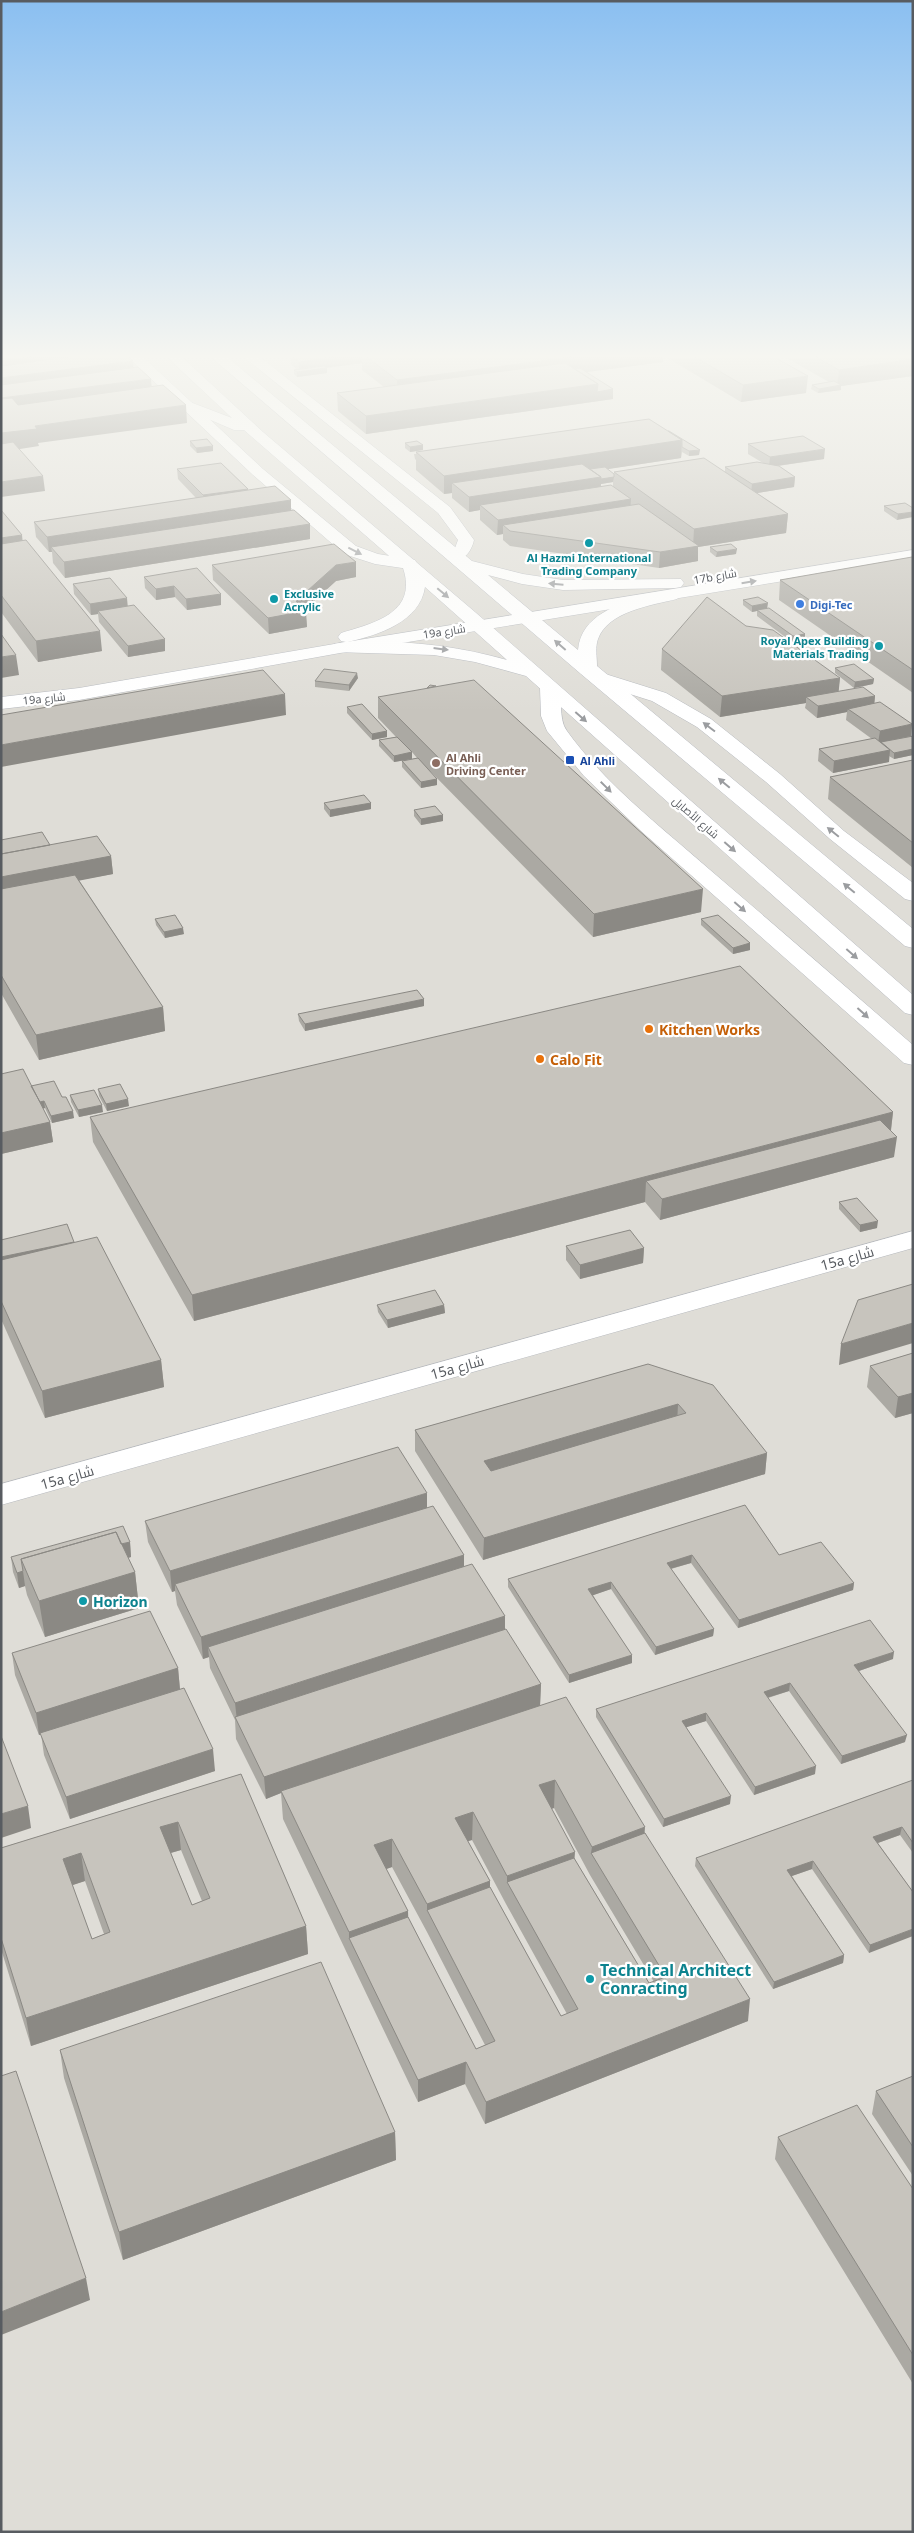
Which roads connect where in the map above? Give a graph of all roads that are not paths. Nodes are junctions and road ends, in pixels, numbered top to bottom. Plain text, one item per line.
1 (262, 475) edge
2 (305, 475) edge
3 (359, 475) edge
4 (400, 475) edge
5 (375, 536) junction
6 (913, 539) edge
7 (913, 555) edge
8 (459, 559) junction
9 (410, 565) junction
10 (445, 574) dead end
11 (673, 589) junction
12 (522, 613) junction
13 (487, 616) junction
14 (524, 638) dead end
15 (343, 642) junction
16 (538, 649) dead end
17 (593, 674) junction
18 (542, 681) junction
19 (5, 702) edge
20 (913, 894) edge
21 (913, 942) edge
22 (913, 1008) edge
23 (913, 1058) edge
24 (913, 1239) edge
25 (1, 1495) edge

1 -> 9 street
2 - 5 street, شارع الأصايل
3 - 8 street
4 - 8 street
5 - 9 street, شارع الأصايل
5 - 10 street
6 - 11 street, 17b شارع
11 -> 7 street, 17b شارع
11 -> 8 street
8 - 12 street
9 -> 13 street, شارع الأصايل
9 - 15 street
11 - 12 street, 17b شارع
11 - 17 street
12 - 13 street, 19a شارع
17 -> 12 street
13 - 14 street
13 - 15 street, 19a شارع
13 - 18 street, شارع الأصايل
15 -> 18 street
15 - 19 street, 19a شارع
16 - 17 street
20 -> 17 street
21 -> 17 street
18 -> 22 street, شارع الأصايل
18 -> 23 street
24 - 25 street, 15a شارع

